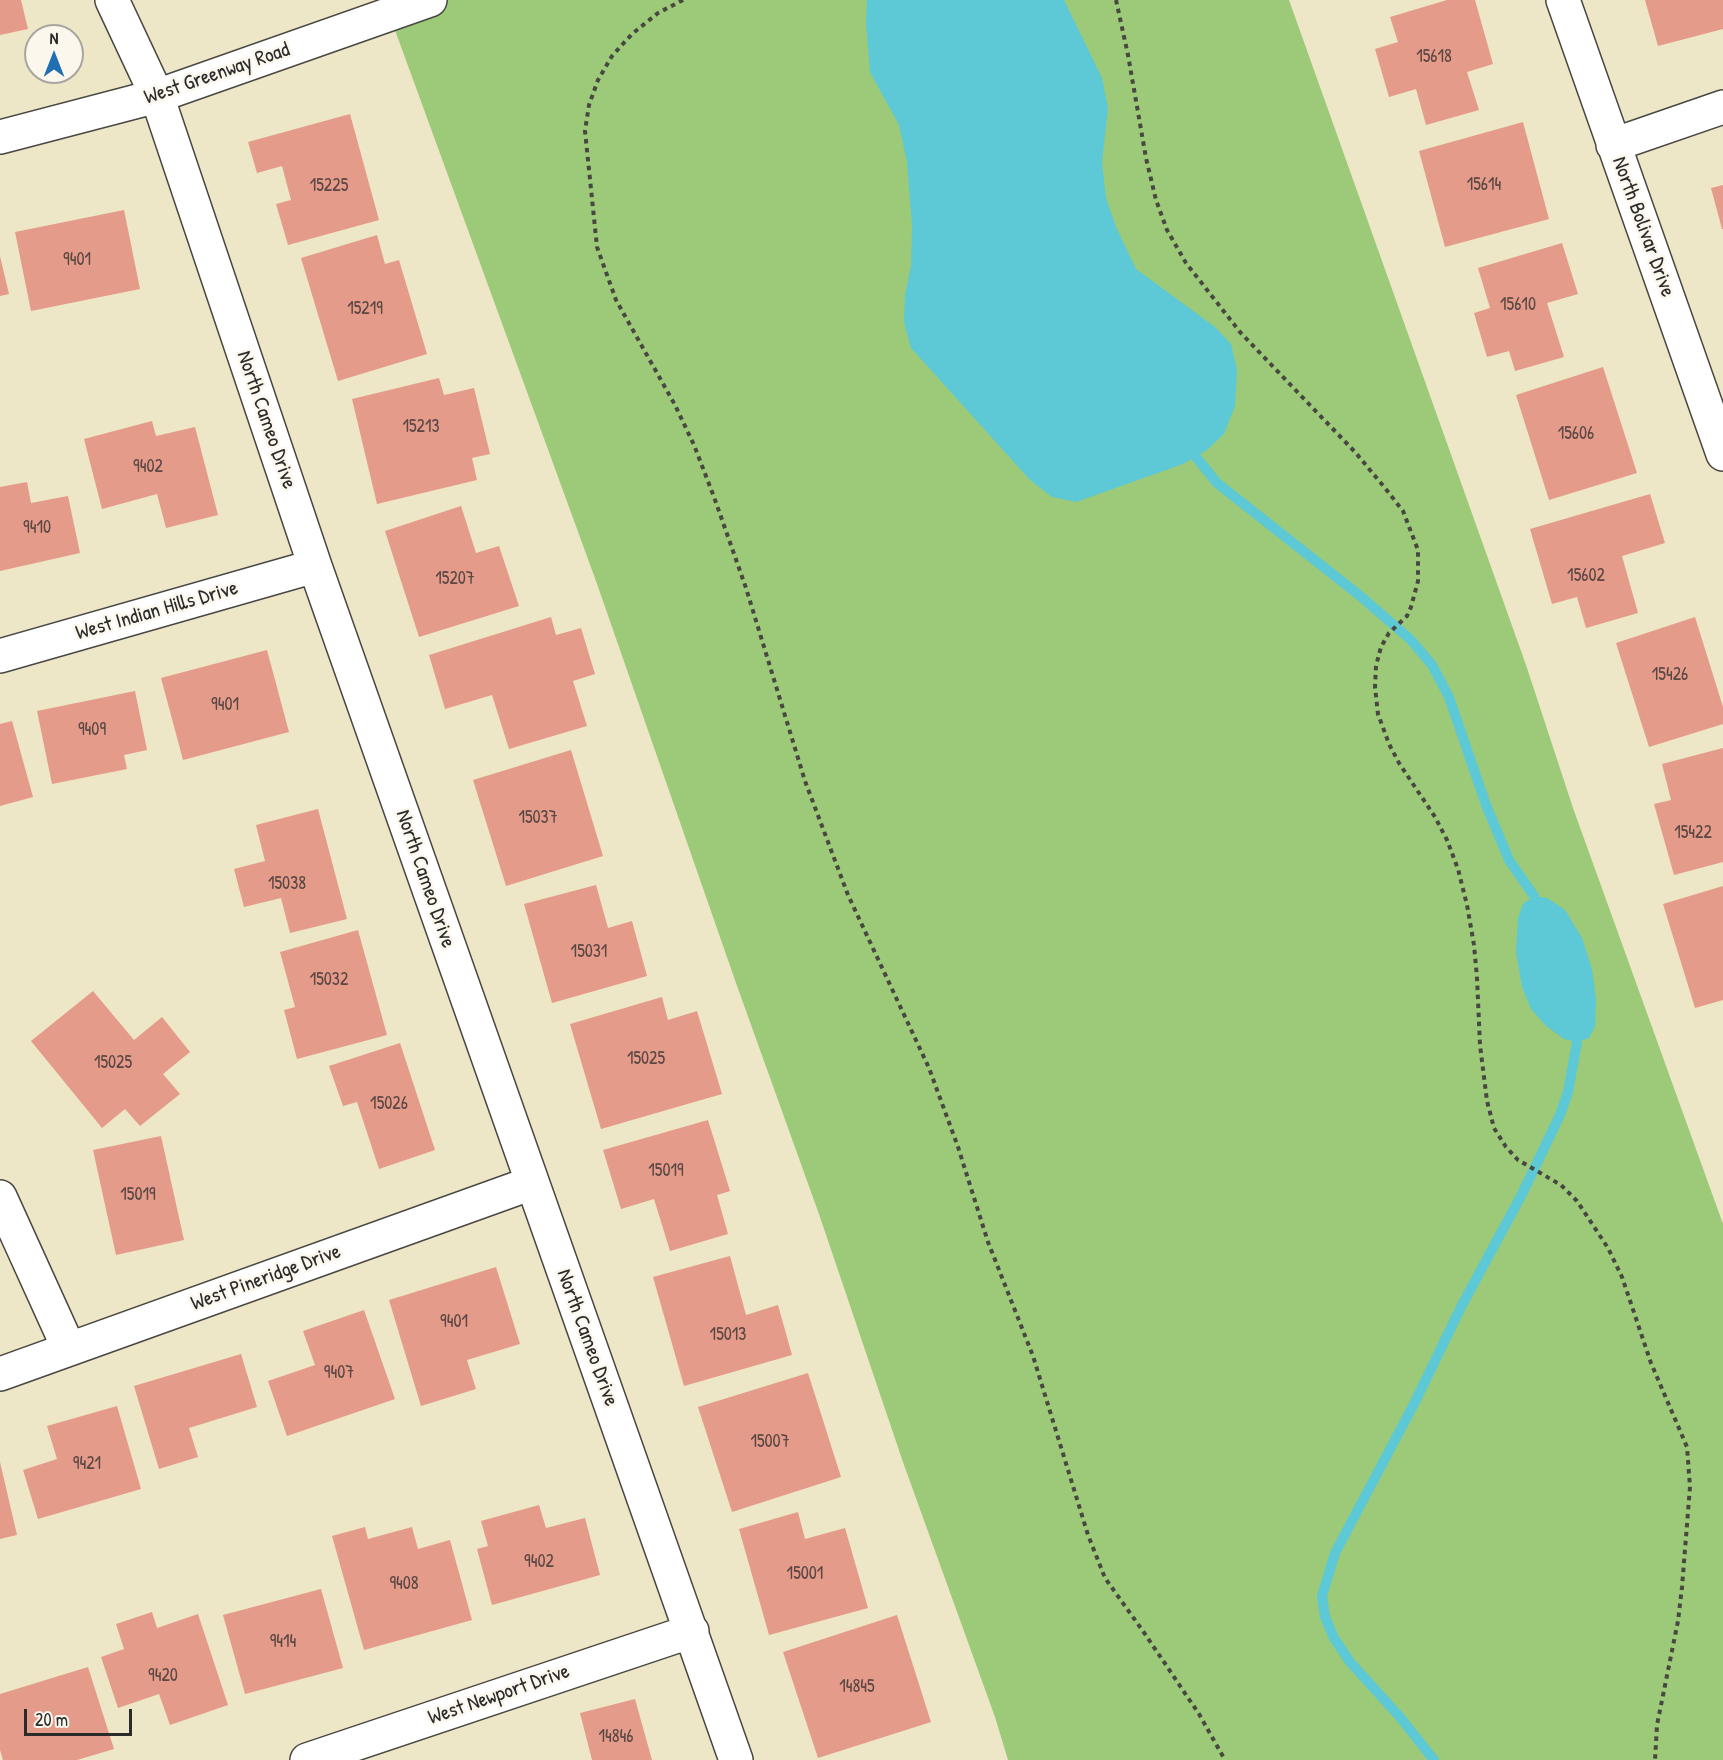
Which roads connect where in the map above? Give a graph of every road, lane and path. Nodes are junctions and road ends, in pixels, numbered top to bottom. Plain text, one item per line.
1 (112, 0) edge
2 (430, 0) edge
3 (682, 0) edge
4 (1116, 0) edge
5 (1563, 0) edge
6 (157, 96) junction
7 (1723, 107) edge
8 (0, 137) edge
9 (1614, 145) junction
10 (1723, 454) edge
11 (315, 566) junction
12 (0, 656) edge
13 (532, 1183) junction
14 (0, 1197) edge
15 (69, 1349) junction
16 (0, 1374) edge
17 (692, 1630) junction
18 (307, 1760) edge
19 (736, 1760) edge
20 (1226, 1760) edge
21 (1655, 1760) edge

1 - 6 street, North Cameo Drive
2 - 6 street, West Greenway Road
3 - 20 path
4 - 21 path
5 - 9 street, North Bolivar Drive
6 - 8 street, West Greenway Road
6 - 11 street, North Cameo Drive
7 - 9 street
9 - 10 street, North Bolivar Drive
11 - 12 street, West Indian Hills Drive
11 - 13 street, North Cameo Drive
13 - 15 street, West Pineridge Drive
13 - 17 street, North Cameo Drive
14 - 15 street
15 - 16 street, West Pineridge Drive
17 - 18 street, West Newport Drive
17 - 19 street, North Cameo Drive

